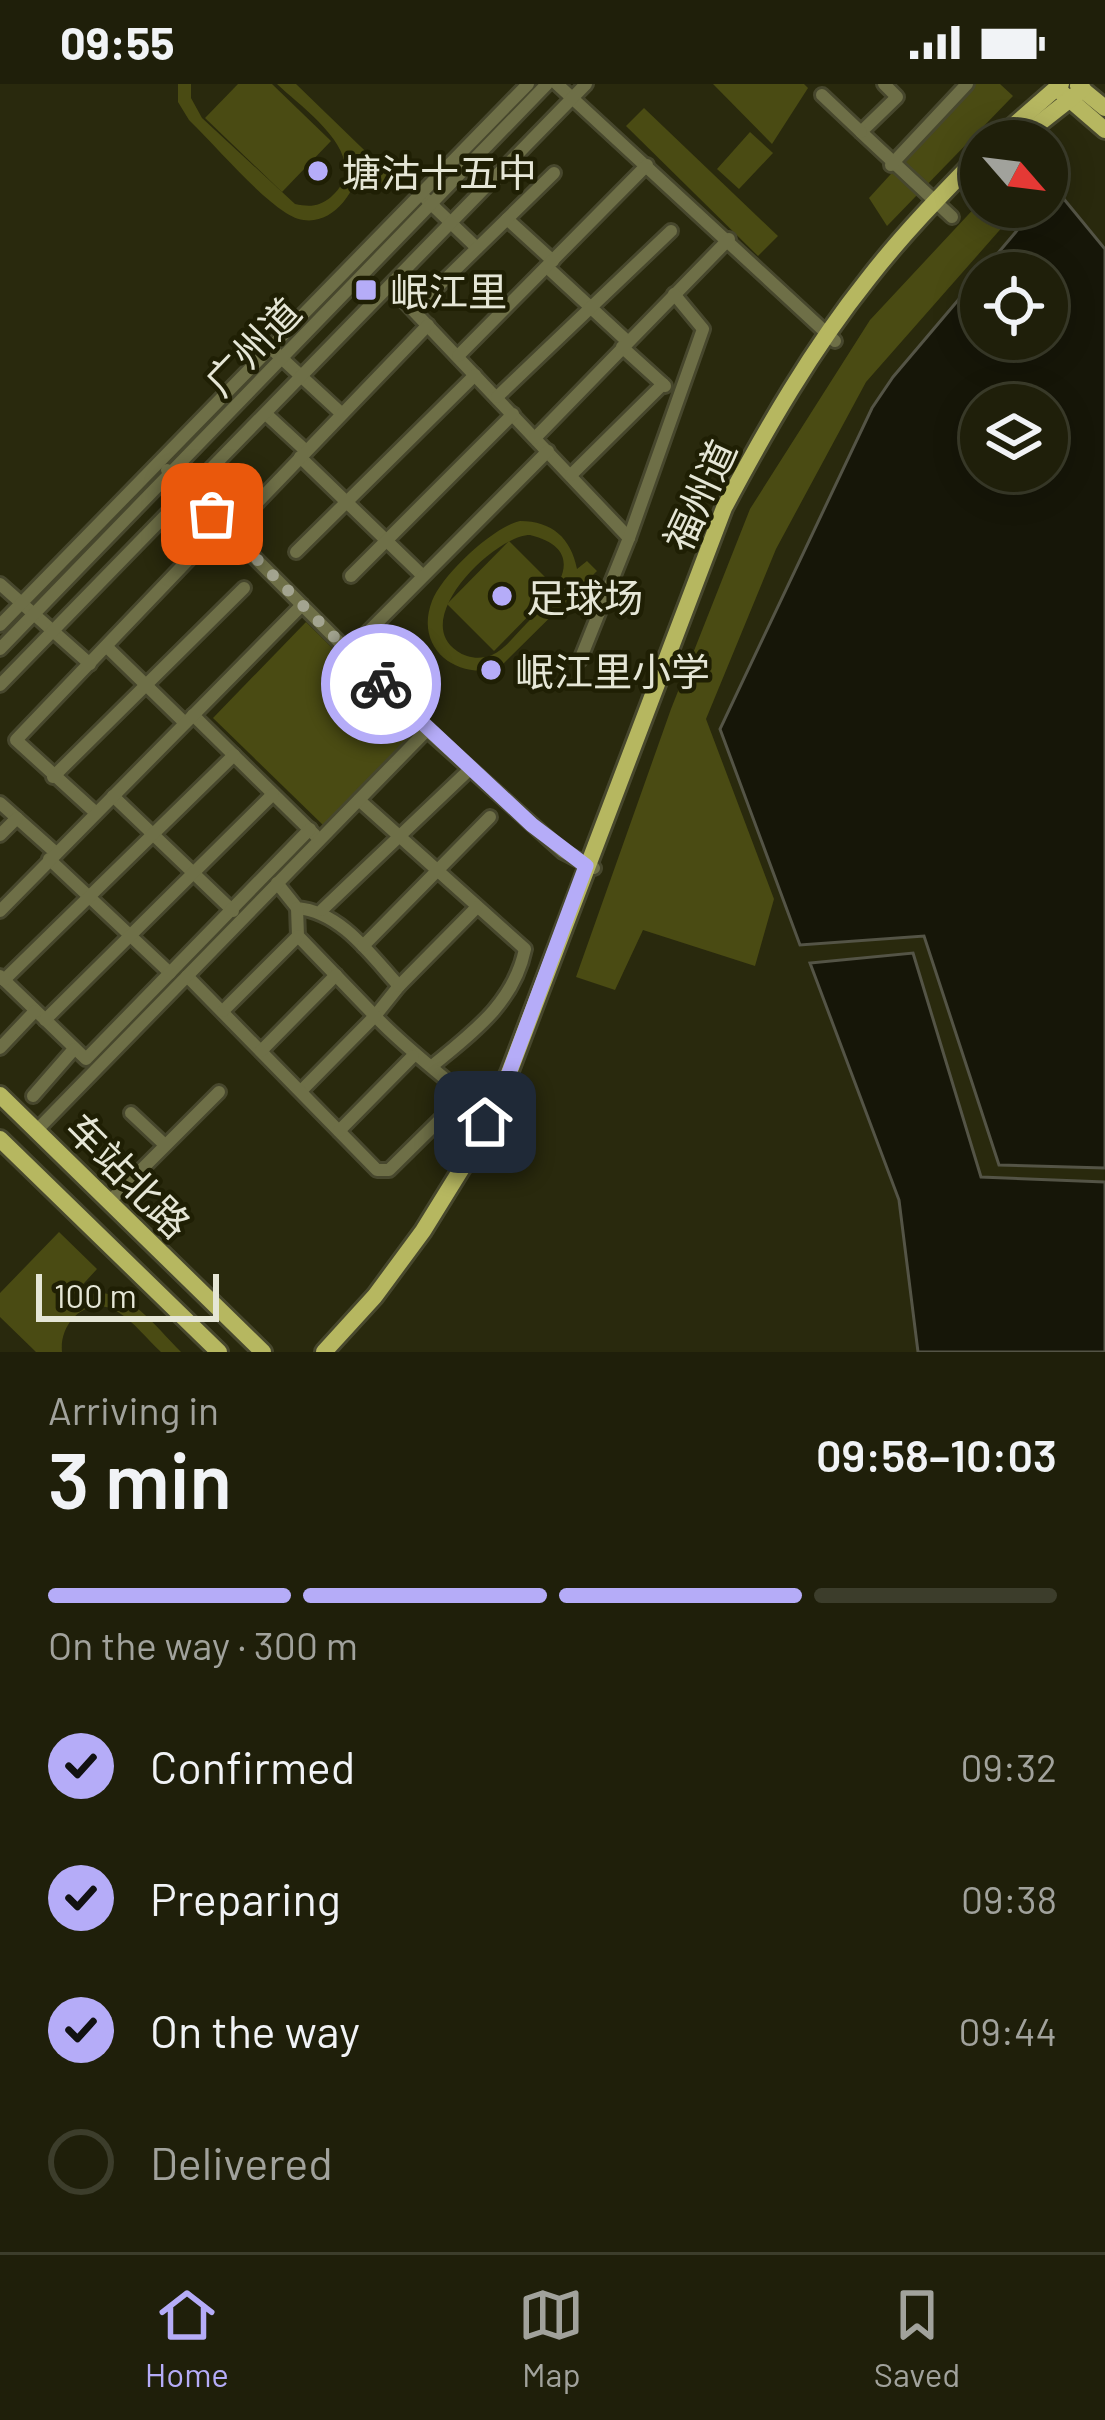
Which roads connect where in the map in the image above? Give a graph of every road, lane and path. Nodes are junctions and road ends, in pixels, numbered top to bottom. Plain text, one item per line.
1 (528, 84) edge
2 (547, 84) edge
3 (557, 84) edge
4 (586, 84) edge
5 (884, 84) edge
6 (912, 84) edge
7 (967, 84) edge
8 (1070, 88) edge
9 (822, 94) dead end
10 (897, 98) junction
11 (571, 99) junction
12 (1105, 108) edge
13 (1025, 120) edge
14 (1037, 120) edge
15 (1105, 130) edge
16 (861, 132) junction
17 (892, 164) junction
18 (647, 165) junction
19 (554, 173) dead end
20 (960, 185) edge
21 (960, 193) edge
22 (426, 199) junction
23 (943, 210) junction
24 (507, 219) junction
25 (452, 224) junction
26 (670, 231) dead end
27 (729, 239) junction
28 (477, 248) junction
29 (550, 264) junction
30 (391, 286) junction
31 (674, 294) junction
32 (588, 306) junction
33 (414, 310) junction
34 (428, 325) junction
35 (832, 337) junction
36 (625, 344) junction
37 (276, 354) junction
38 (458, 356) junction
39 (475, 375) junction
40 (302, 377) junction
41 (663, 384) junction
42 (497, 397) junction
43 (677, 397) junction
44 (266, 414) junction
45 (342, 414) junction
46 (513, 414) junction
47 (535, 438) junction
48 (548, 452) junction
49 (303, 454) junction
50 (158, 461) junction
51 (170, 473) junction
52 (571, 476) junction
53 (189, 491) junction
54 (347, 502) junction
55 (229, 532) junction
56 (212, 535) dead end
57 (629, 538) junction
58 (388, 541) junction
59 (296, 552) dead end
60 (351, 576) dead end
61 (423, 576) junction
62 (0, 584) edge
63 (244, 588) dead end
64 (20, 604) junction
65 (302, 605) junction
66 (32, 616) junction
67 (0, 626) edge
68 (52, 629) junction
69 (107, 647) junction
70 (0, 650) edge
71 (349, 651) junction
72 (580, 660) dead end
73 (90, 664) junction
74 (0, 685) edge
75 (146, 685) junction
76 (189, 719) junction
77 (427, 730) junction
78 (234, 755) junction
79 (470, 770) junction
80 (53, 777) junction
81 (273, 794) junction
82 (113, 796) junction
83 (359, 800) junction
84 (0, 802) edge
85 (96, 813) junction
86 (490, 817) dead end
87 (17, 818) junction
88 (153, 834) junction
89 (0, 835) edge
90 (315, 835) junction
91 (400, 836) junction
92 (52, 856) junction
93 (590, 867) junction
94 (437, 870) junction
95 (193, 873) junction
96 (278, 884) junction
97 (89, 897) junction
98 (478, 907) junction
99 (297, 908) junction
100 (0, 910) edge
101 (322, 910) junction
102 (233, 911) junction
103 (128, 935) junction
104 (298, 936) junction
105 (363, 946) junction
106 (170, 973) junction
107 (336, 975) junction
108 (187, 976) junction
109 (2, 978) edge
110 (399, 986) junction
111 (223, 1011) junction
112 (40, 1015) junction
113 (375, 1016) junction
114 (0, 1048) edge
115 (74, 1048) junction
116 (261, 1052) junction
117 (412, 1056) junction
118 (432, 1066) junction
119 (301, 1091) junction
120 (219, 1092) dead end
121 (0, 1095) edge
122 (465, 1095) junction
123 (32, 1096) dead end
124 (131, 1113) dead end
125 (488, 1115) junction
126 (37, 1130) junction
127 (339, 1131) junction
128 (0, 1139) edge
129 (165, 1145) junction
130 (109, 1202) junction
131 (218, 1352) edge
132 (263, 1352) edge
133 (324, 1352) edge
134 (340, 1352) edge

1 - 22 street, 广州道
2 - 22 street, 广州道
3 - 11 street
4 - 11 street
5 - 10 street
6 - 10 street
7 - 17 street
8 - 12 main road
8 - 13 main road
8 - 14 main road
8 - 15 main road
9 - 16 street
10 - 16 street
11 - 18 street
11 - 25 street
16 - 17 street
17 - 23 street
18 - 27 street
18 - 29 street
19 - 24 street
20 - 23 main road, 福州道
21 - 23 main road, 福州道
22 - 25 street
22 - 37 street, 广州道
23 - 35 main road, 福州道
24 - 28 street
24 - 29 street
25 - 28 street
25 - 30 street
26 - 32 street
27 - 31 street
27 - 35 street
28 - 33 street
29 - 32 street
29 - 38 street
30 - 33 street
30 - 40 street
31 - 36 street
31 - 43 street
32 - 36 street
32 - 42 street
33 - 34 street
34 - 38 street
34 - 45 street
35 - 93 main road, 福州道
36 - 41 street
36 - 47 street
37 - 40 street
37 - 50 street, 广州道
37 - 51 street, 广州道
38 - 39 street
39 - 42 street
39 - 54 street
40 - 44 street
40 - 45 street
41 - 43 street
41 - 52 street
42 - 46 street
43 - 57 street
44 - 49 street
44 - 53 street
45 - 49 street
46 - 47 street
46 - 58 street
47 - 48 street
48 - 52 street
48 - 61 street
49 - 54 street
49 - 55 street
50 - 51 street
50 - 64 street, 广州道
51 - 53 street
51 - 66 street, 广州道
52 - 57 street
53 - 55 street
53 - 68 street
54 - 58 street
54 - 59 street
55 - 65 street
56 - 69 street
57 - 72 street
58 - 60 street
58 - 61 street
61 - 71 street
62 - 64 street
63 - 75 street
64 - 66 street
64 - 67 street, 广州道
65 - 71 street
65 - 76 street
66 - 68 street
66 - 70 street, 广州道
68 - 73 street
68 - 74 street
69 - 73 street
69 - 75 street
71 - 77 street
73 - 80 street
75 - 76 street
75 - 80 street
76 - 78 street
76 - 82 street
77 - 79 street
77 - 83 street
78 - 81 street
78 - 88 street
79 - 91 street
79 - 93 street
80 - 85 street
81 - 90 street
81 - 95 street
82 - 85 street
82 - 88 street
83 - 90 street
83 - 91 street
84 - 87 street
85 - 92 street
86 - 94 street
87 - 89 street
87 - 92 street
88 - 95 street
88 - 97 street
90 - 96 street
90 - 102 street
91 - 94 street
91 - 101 street
92 - 97 street
92 - 100 street
93 - 125 main road, 福州道
93 - 134 main road, 福州道
94 - 98 street
94 - 105 street
95 - 102 street
95 - 103 street
96 - 99 street
96 - 108 street
97 - 103 street
97 - 109 street
98 - 110 street
98 - 118 street
99 - 101 street
99 - 104 street
101 - 105 street
102 - 106 street
103 - 106 street
103 - 112 street
104 - 107 street
104 - 111 street
105 - 110 street
106 - 115 street
107 - 113 street
107 - 116 street
108 - 111 street
108 - 126 street
109 - 112 street
110 - 113 street
111 - 116 street
112 - 114 street
112 - 115 street
113 - 117 street
113 - 119 street
115 - 123 street
116 - 119 street
117 - 118 street
117 - 127 street
118 - 122 street
119 - 127 street
120 - 129 street
121 - 126 main road, 车站北路
122 - 125 street
122 - 127 street
124 - 129 street
125 - 133 main road, 福州道
126 - 130 main road, 车站北路
128 - 131 main road, 车站北路
129 - 130 street
130 - 132 main road, 车站北路

